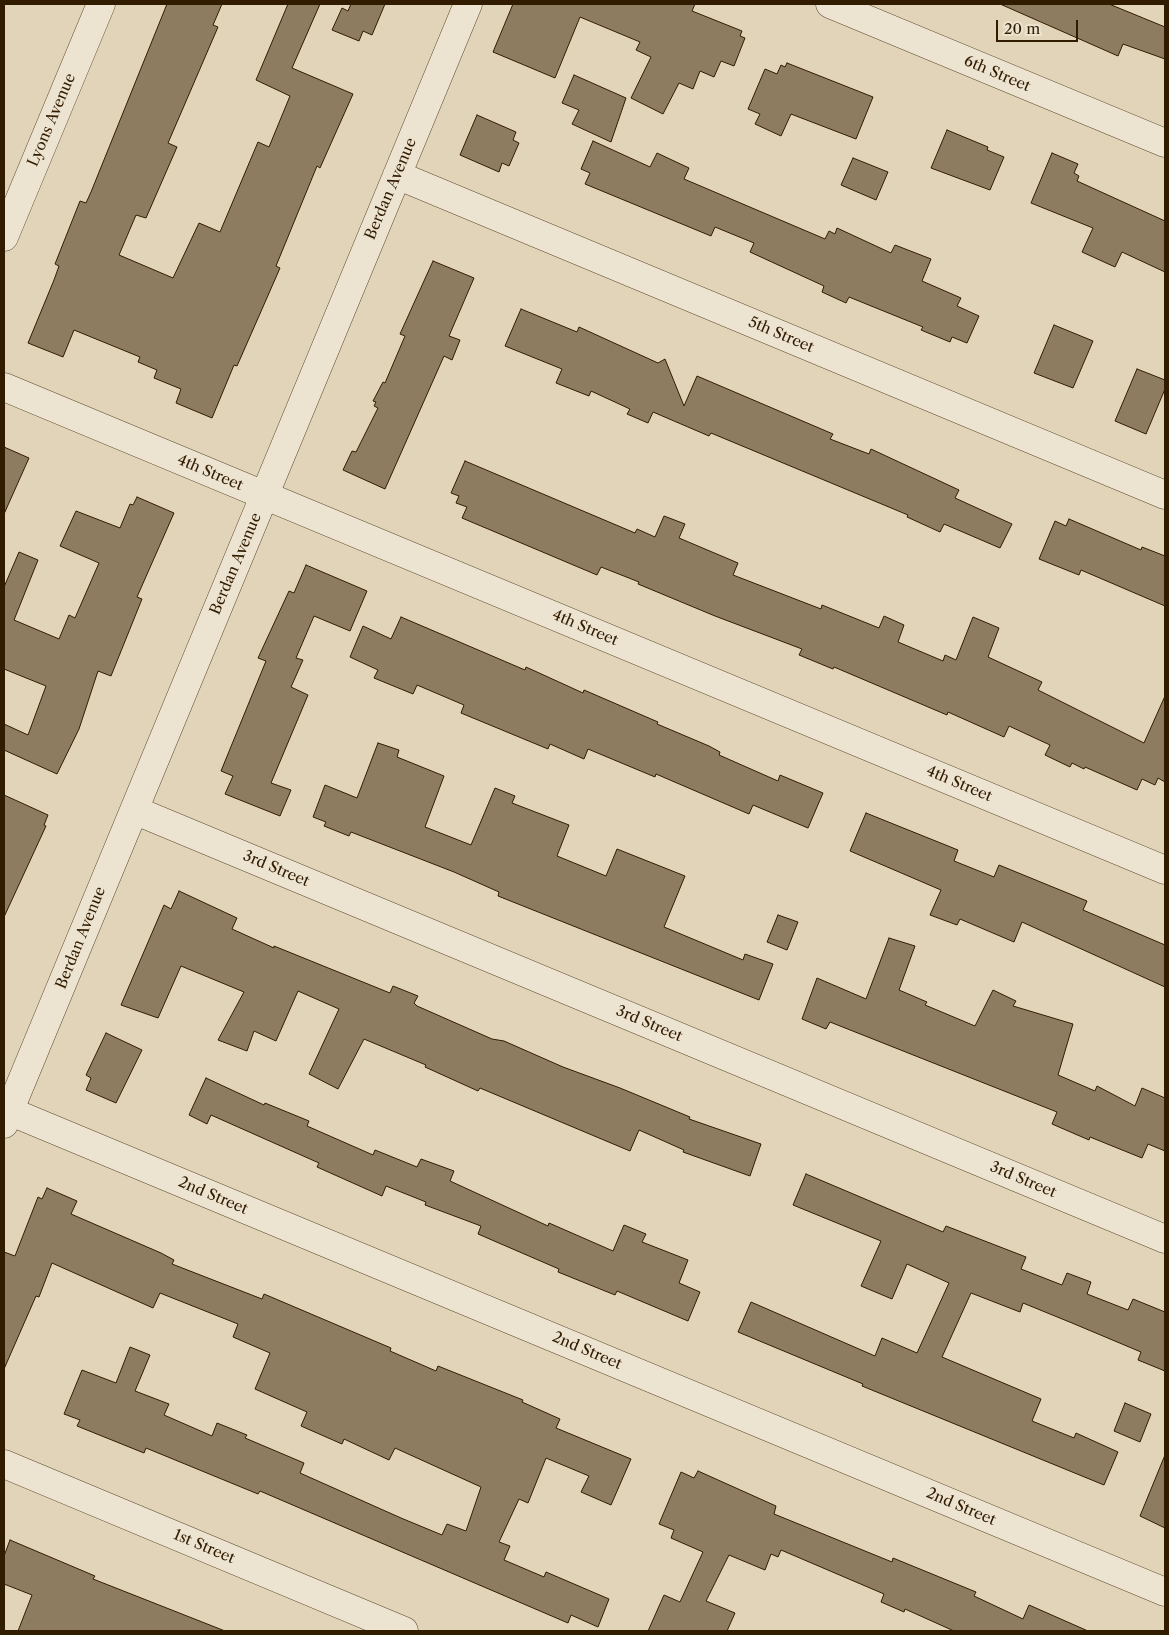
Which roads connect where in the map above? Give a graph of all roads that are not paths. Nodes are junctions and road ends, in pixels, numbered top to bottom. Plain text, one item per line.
1 (101, 4) edge
2 (468, 4) edge
3 (830, 4) edge
4 (1165, 143) edge
5 (397, 175) junction
6 (4, 237) edge
7 (4, 387) edge
8 (264, 495) junction
9 (1165, 495) edge
10 (134, 810) junction
11 (1165, 870) edge
12 (6, 1117) edge
13 (1165, 1239) edge
14 (4, 1464) edge
15 (1165, 1592) edge
16 (404, 1631) edge

1 - 6 street, Lyons Avenue
2 - 5 street, Berdan Avenue
3 - 4 street, 6th Street
5 - 8 street, Berdan Avenue
5 - 9 street, 5th Street
7 - 8 street, 4th Street
8 - 10 street, Berdan Avenue
8 - 11 street, 4th Street
10 - 12 street, Berdan Avenue
10 - 13 street, 3rd Street
12 - 15 street, 2nd Street
14 - 16 street, 1st Street

